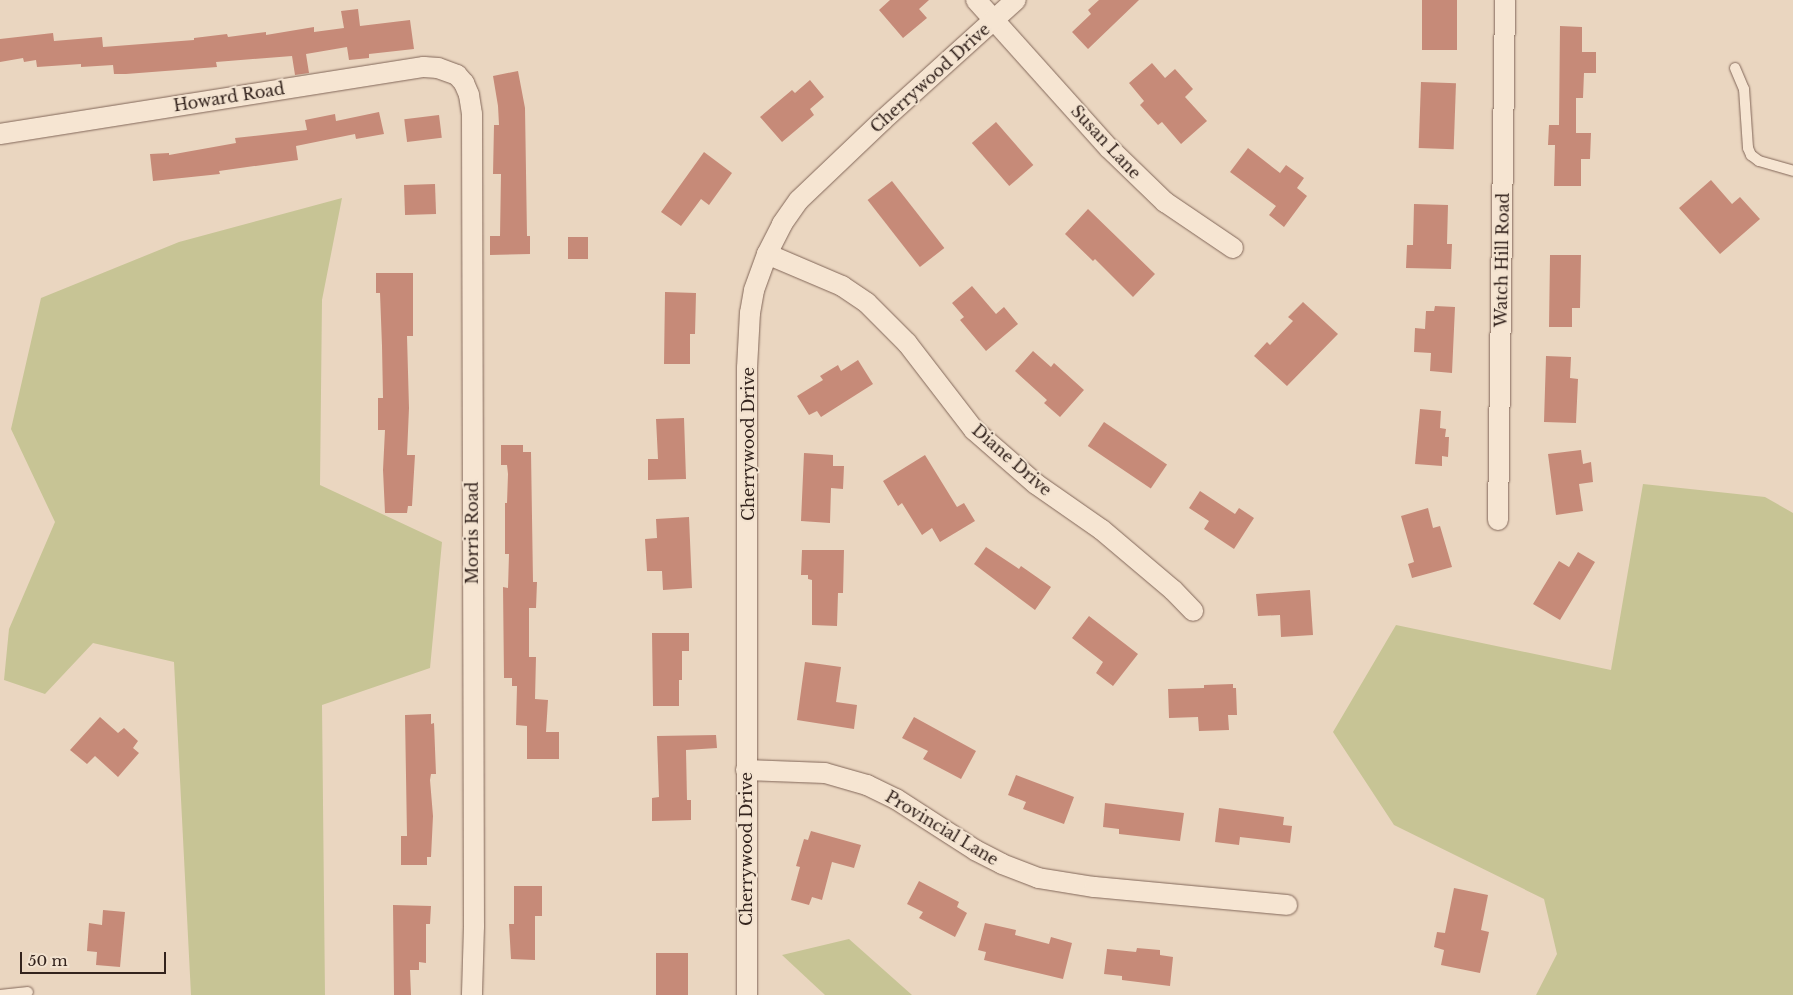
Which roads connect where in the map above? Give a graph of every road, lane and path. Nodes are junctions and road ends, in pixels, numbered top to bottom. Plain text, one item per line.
1 (976, 0) edge
2 (1016, 0) edge
3 (1505, 0) edge
4 (994, 20) junction
5 (1735, 68) dead end
6 (457, 75) joint
7 (0, 134) edge
8 (1793, 172) edge
9 (1233, 248) dead end
10 (767, 254) junction
11 (1498, 520) dead end
12 (1194, 611) dead end
13 (746, 770) junction
14 (1288, 905) dead end
15 (28, 992) dead end
16 (0, 995) edge
17 (472, 995) edge
18 (747, 995) edge

1 - 4 street, Susan Lane
2 - 4 street, Cherrywood Drive
3 - 11 street, Watch Hill Road
4 - 9 street, Susan Lane
4 - 10 street, Cherrywood Drive
5 - 8 lane
6 - 7 street, Howard Road
6 - 17 street, Morris Road
10 - 12 street, Diane Drive
10 - 13 street, Cherrywood Drive
13 - 14 street, Provincial Lane
13 - 18 street, Cherrywood Drive
15 - 16 lane

